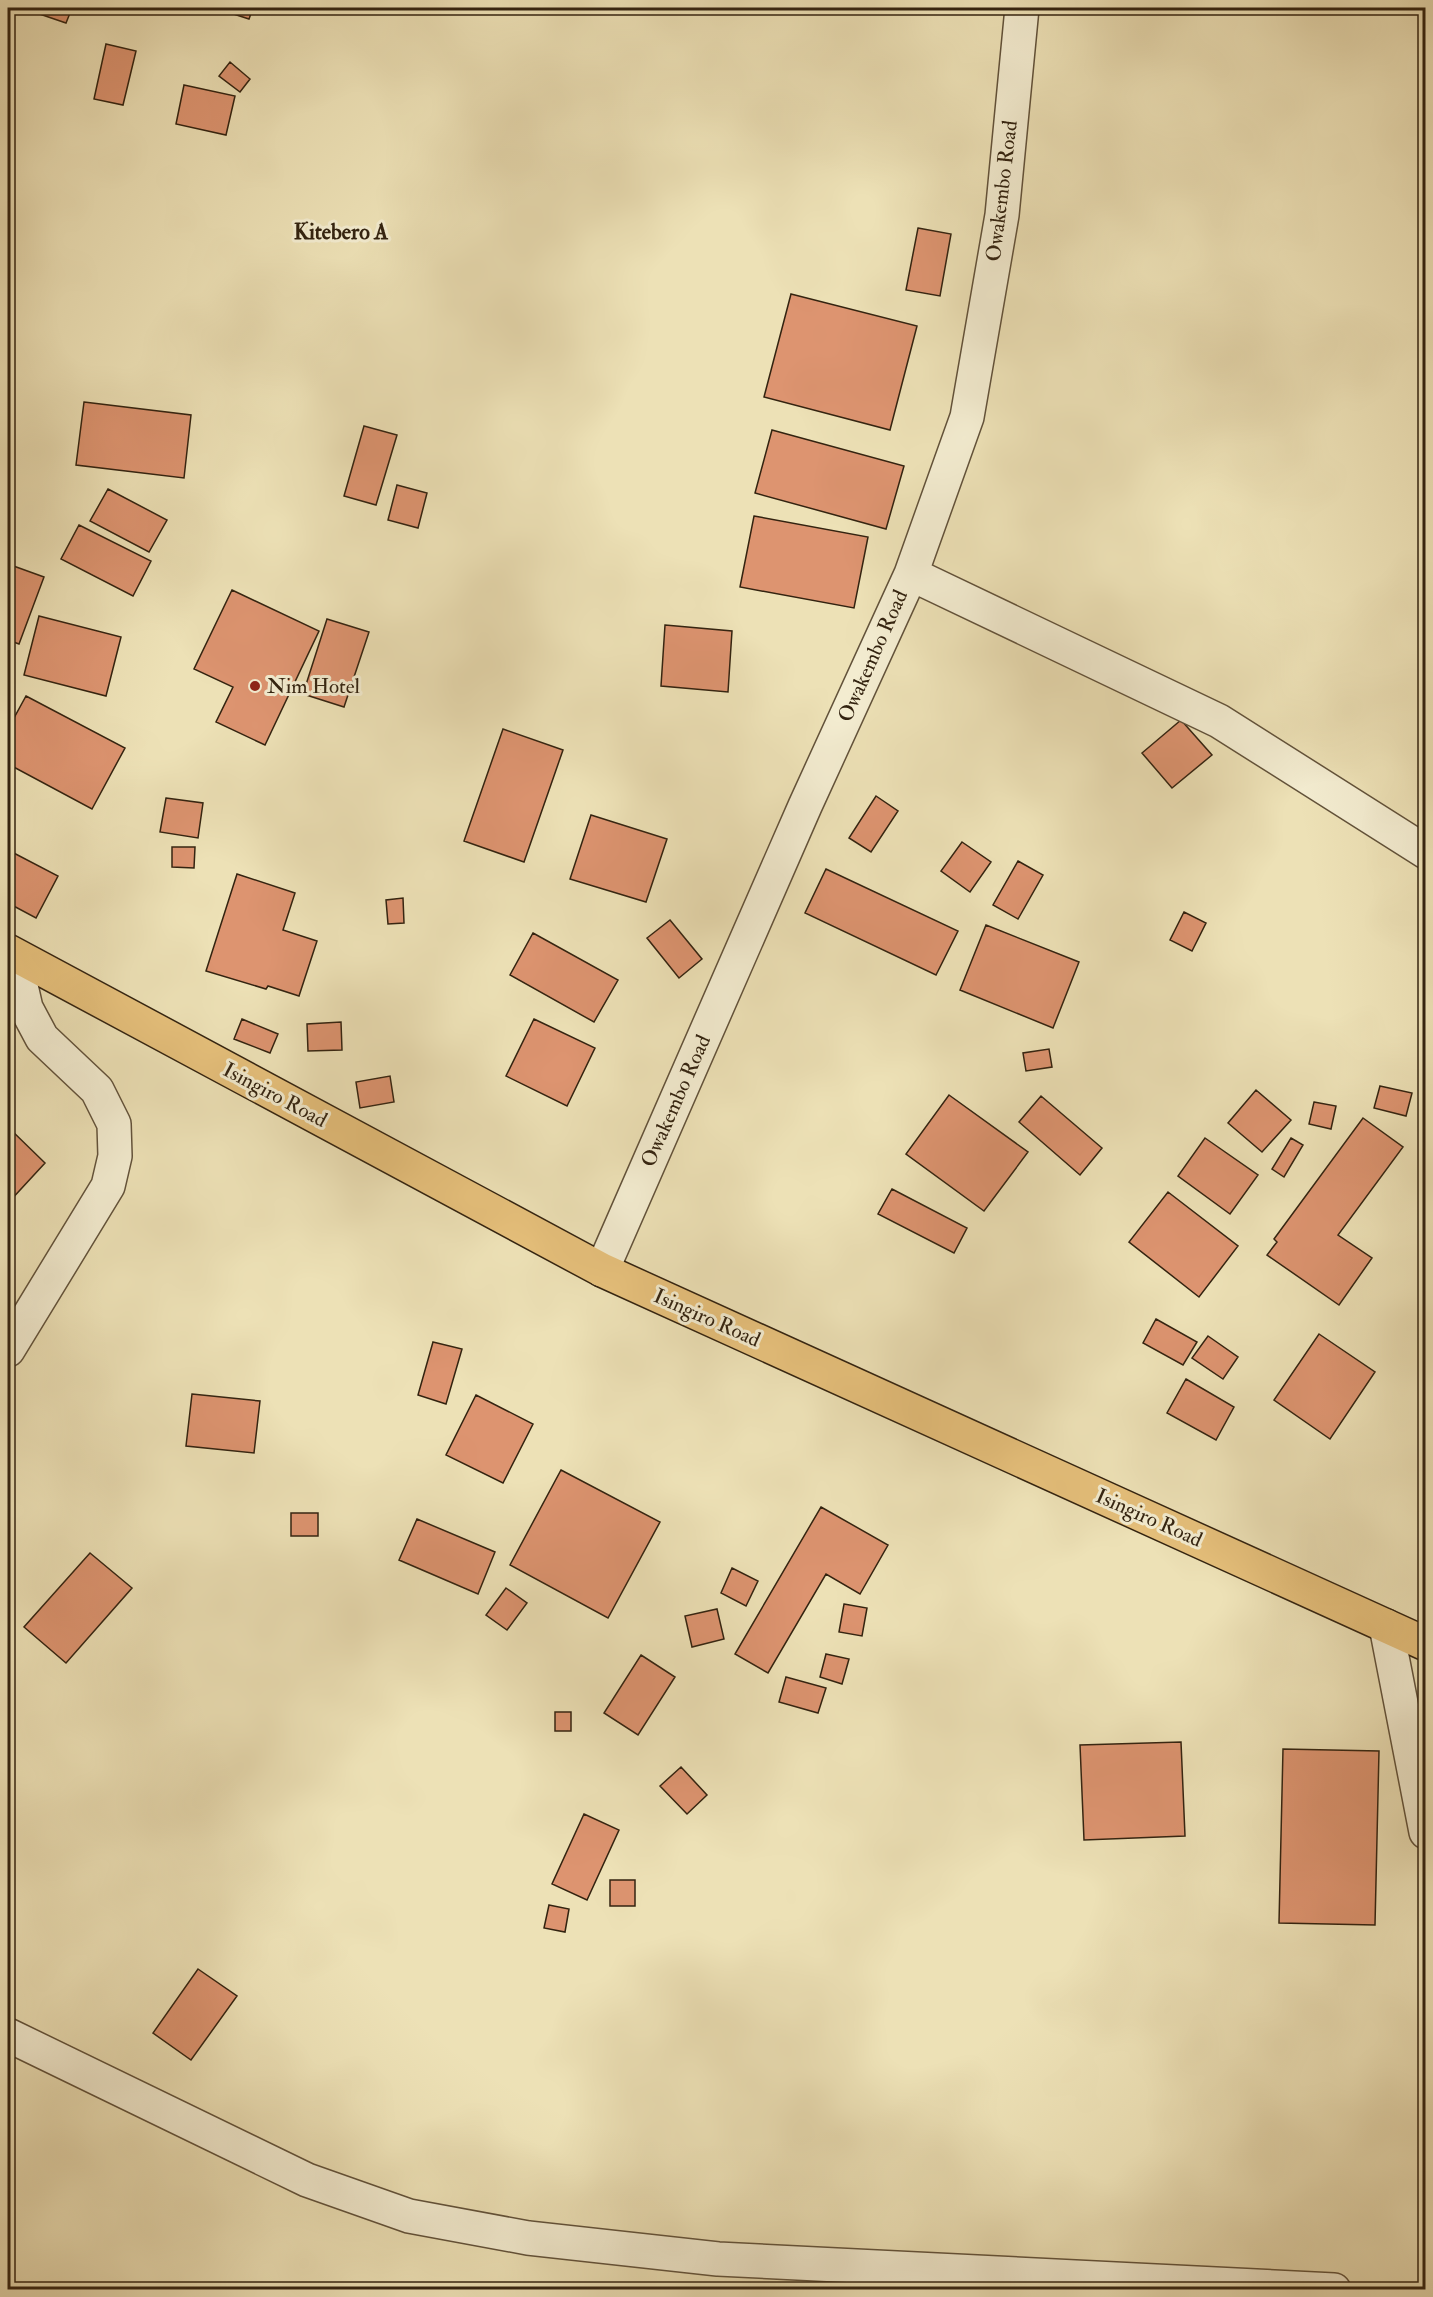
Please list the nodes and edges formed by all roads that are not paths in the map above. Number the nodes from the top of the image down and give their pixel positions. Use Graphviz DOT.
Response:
graph roads {
  1 [pos="1022,8"];
  2 [pos="910,574"];
  3 [pos="1425,852"];
  4 [pos="11,953"];
  5 [pos="602,1270"];
  6 [pos="8,1350"];
  7 [pos="1386,1626"];
  8 [pos="1425,1644"];
  9 [pos="1425,1832"];
  10 [pos="8,2035"];
  11 [pos="1334,2289"];
  1 -- 2 [label="street, Owakembo Road"];
  2 -- 3 [label="street"];
  2 -- 5 [label="street, Owakembo Road"];
  4 -- 5 [label="main road, Isingiro Road"];
  4 -- 6 [label="street"];
  5 -- 7 [label="main road, Isingiro Road"];
  7 -- 8 [label="main road, Isingiro Road"];
  7 -- 9 [label="street"];
  10 -- 11 [label="street"];
}
